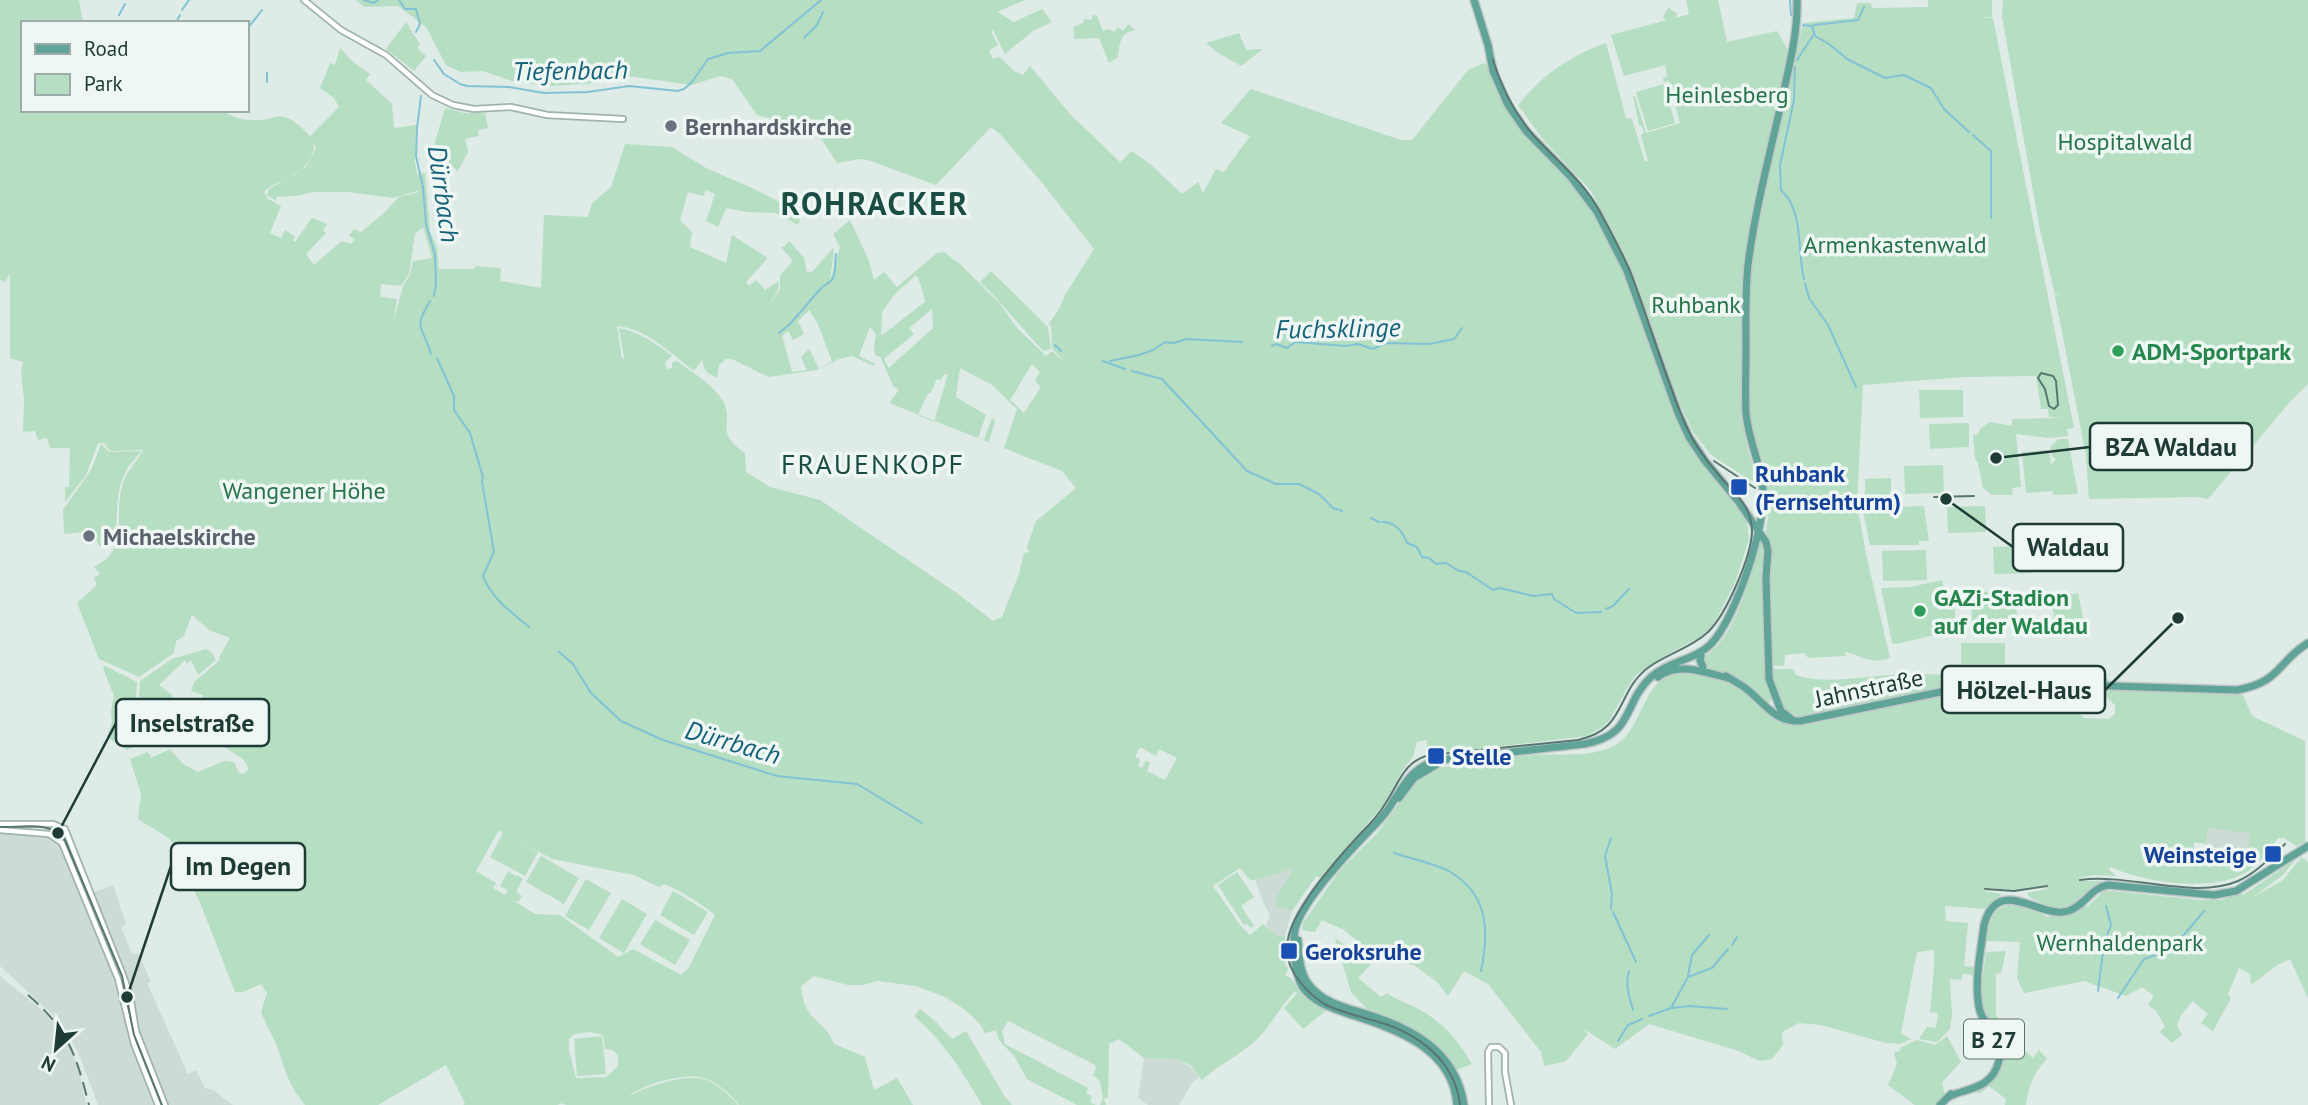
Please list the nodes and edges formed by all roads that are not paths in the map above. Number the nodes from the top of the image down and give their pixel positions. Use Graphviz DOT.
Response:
graph roads {
  1 [pos="304,0"];
  2 [pos="1474,0"];
  3 [pos="1797,0"];
  4 [pos="623,119"];
  5 [pos="1765,491"];
  6 [pos="1762,511"];
  7 [pos="1750,518"];
  8 [pos="1759,532"];
  9 [pos="2308,643"];
  10 [pos="1701,656"];
  11 [pos="1675,662"];
  12 [pos="1685,663"];
  13 [pos="1703,667"];
  14 [pos="1662,673"];
  15 [pos="1728,678"];
  16 [pos="1778,704"];
  17 [pos="1765,707"];
  18 [pos="1810,720"];
  19 [pos="1794,722"];
  20 [pos="0,824"];
  21 [pos="0,830"];
  22 [pos="2305,848"];
  23 [pos="1300,974"];
  24 [pos="158,1105"];
  25 [pos="165,1105"];
  26 [pos="1457,1105"];
  27 [pos="1464,1105"];
  28 [pos="1489,1105"];
  29 [pos="1511,1105"];
  30 [pos="1940,1105"];
  1 -- 4 [label="street"];
  2 -- 7 [label="main road"];
  3 -- 5 [label="main road"];
  5 -- 6 [label="main road"];
  5 -- 8 [label="main road"];
  6 -- 7 [label="main road"];
  6 -- 8 [label="main road"];
  7 -- 8 [label="main road"];
  8 -- 10 [label="main road"];
  8 -- 11 [label="main road"];
  8 -- 16 [label="main road"];
  9 -- 18 [label="main road, Jahnstraße"];
  10 -- 12 [label="main road"];
  10 -- 13 [label="main road"];
  11 -- 12 [label="main road, Jahnstraße"];
  11 -- 23 [label="main road"];
  12 -- 13 [label="main road, Jahnstraße"];
  12 -- 14 [label="main road"];
  13 -- 15 [label="main road, Jahnstraße"];
  14 -- 15 [label="main road, Jahnstraße"];
  14 -- 23 [label="main road"];
  15 -- 17 [label="main road, Jahnstraße"];
  16 -- 17 [label="main road"];
  16 -- 18 [label="main road"];
  16 -- 19 [label="main road"];
  17 -- 19 [label="main road, Jahnstraße"];
  18 -- 19 [label="main road, Jahnstraße"];
  20 -- 25 [label="street"];
  21 -- 24 [label="street"];
  22 -- 30 [label="main road, B 27"];
  23 -- 26 [label="main road"];
  23 -- 27 [label="main road"];
  28 -- 29 [label="street"];
}
